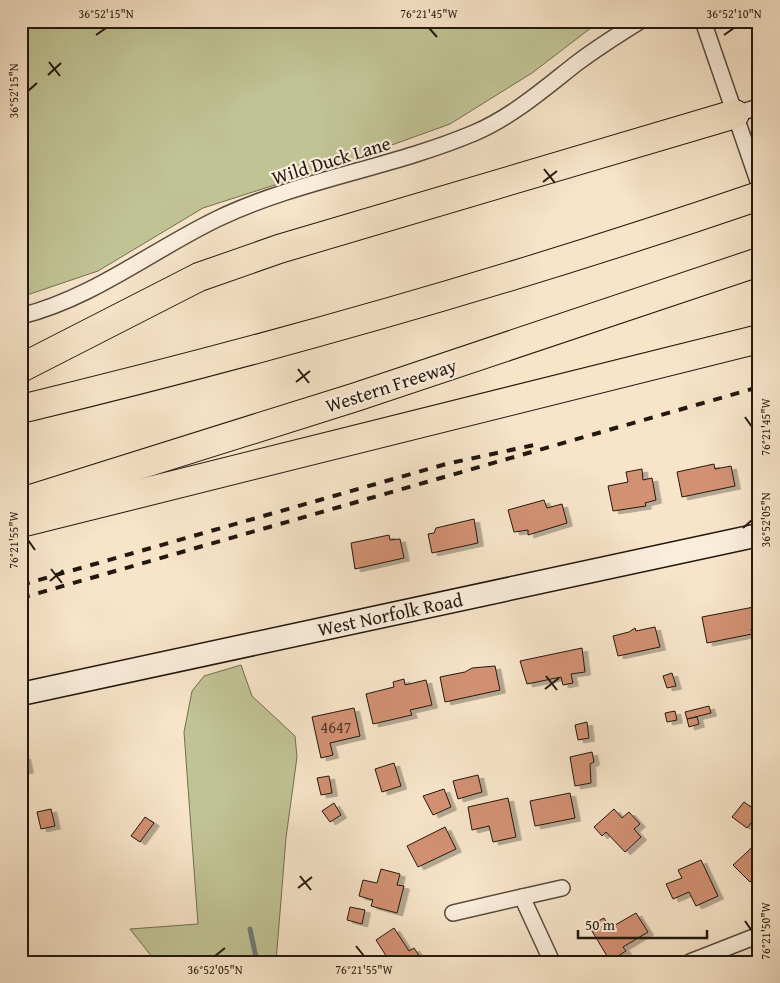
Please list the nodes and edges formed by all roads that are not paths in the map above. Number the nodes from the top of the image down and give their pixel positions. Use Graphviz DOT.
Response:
graph roads {
  1 [pos="640,21"];
  2 [pos="703,21"];
  3 [pos="747,110"];
  4 [pos="759,184"];
  5 [pos="759,196"];
  6 [pos="750,265"];
  7 [pos="21,316"];
  8 [pos="759,340"];
  9 [pos="21,368"];
  10 [pos="21,409"];
  11 [pos="21,502"];
  12 [pos="21,523"];
  13 [pos="759,535"];
  14 [pos="21,694"];
  15 [pos="562,888"];
  16 [pos="522,897"];
  17 [pos="453,913"];
  18 [pos="759,934"];
  19 [pos="552,962"];
  20 [pos="690,962"];
  1 -- 7 [label="street, Wild Duck Lane"];
  2 -- 3 [label="street"];
  3 -- 4 [label="street"];
  3 -- 9 [label="highway"];
  5 -- 10 [label="highway"];
  6 -- 11 [label="highway, Western Freeway"];
  8 -- 12 [label="highway"];
  13 -- 14 [label="street, West Norfolk Road"];
  15 -- 16 [label="street"];
  16 -- 17 [label="street"];
  16 -- 19 [label="street"];
  18 -- 20 [label="street"];
}
